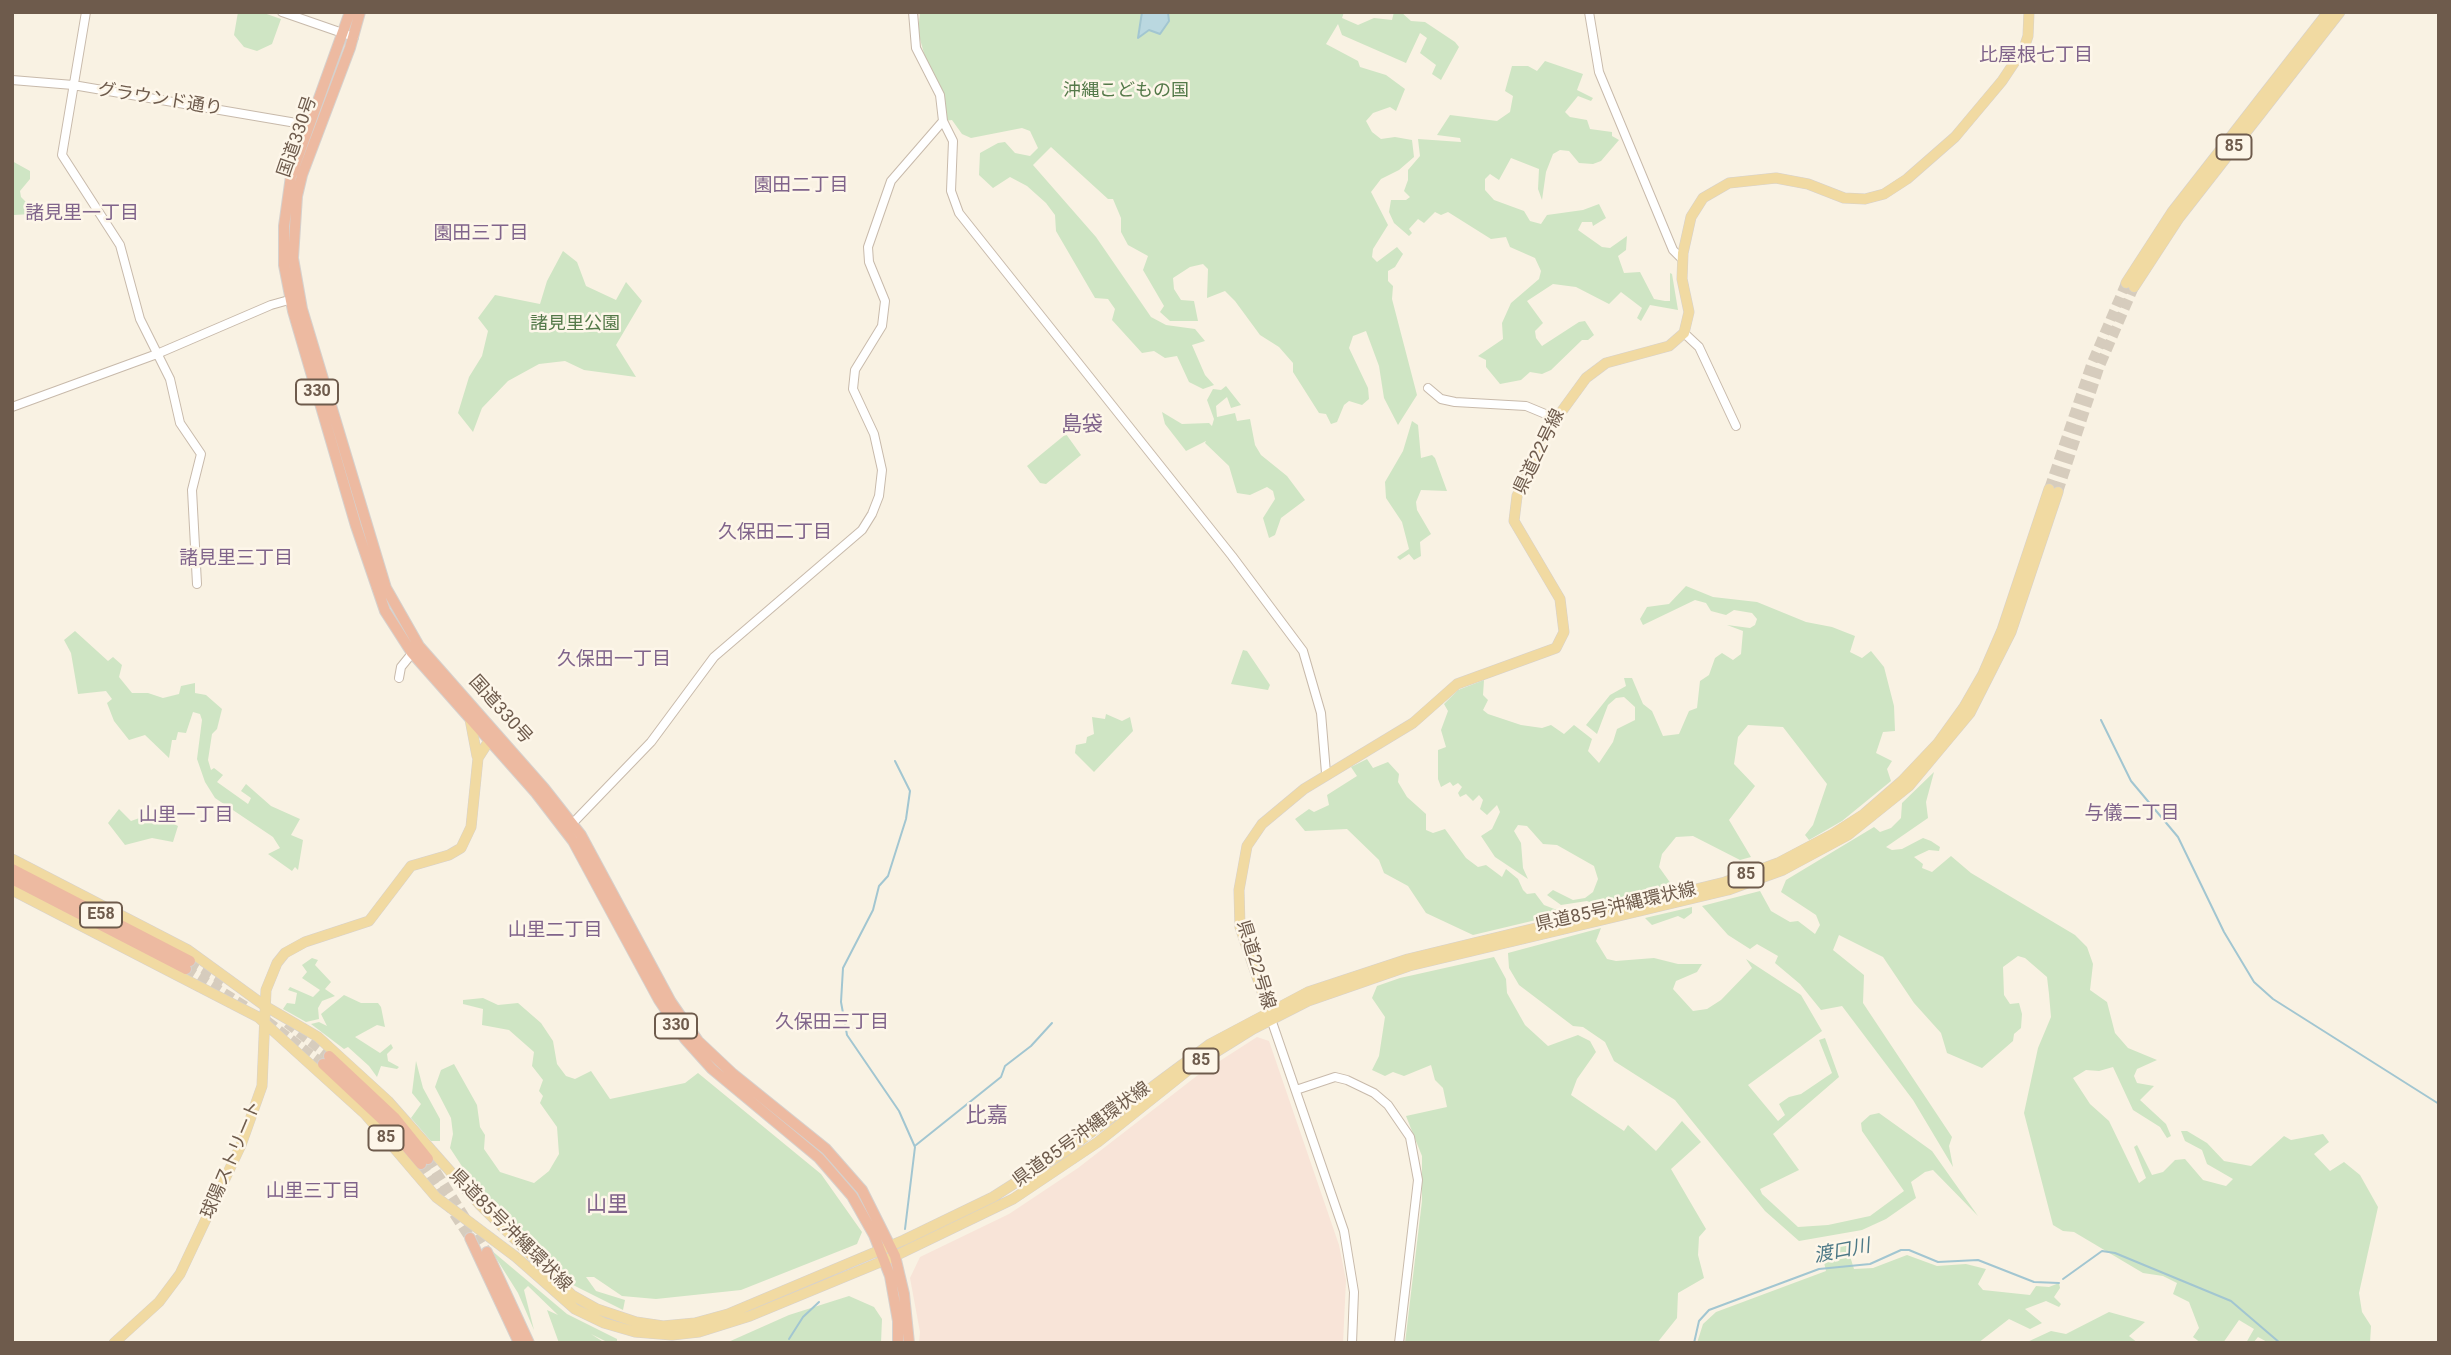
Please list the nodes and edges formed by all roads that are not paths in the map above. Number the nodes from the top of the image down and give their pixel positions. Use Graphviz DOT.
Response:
graph roads {
  1 [pos="86,12"];
  2 [pos="282,12"];
  3 [pos="350,12"];
  4 [pos="360,12"];
  5 [pos="914,12"];
  6 [pos="1589,12"];
  7 [pos="2029,12"];
  8 [pos="2329,12"];
  9 [pos="2340,12"];
  10 [pos="349,36"];
  11 [pos="12,80"];
  12 [pos="73,85"];
  13 [pos="943,121"];
  14 [pos="308,125"];
  15 [pos="1682,259"];
  16 [pos="295,298"];
  17 [pos="1684,333"];
  18 [pos="157,354"];
  19 [pos="1428,387"];
  20 [pos="12,407"];
  21 [pos="1555,418"];
  22 [pos="1736,426"];
  23 [pos="2053,490"];
  24 [pos="197,584"];
  25 [pos="416,650"];
  26 [pos="399,678"];
  27 [pos="468,715"];
  28 [pos="1960,719"];
  29 [pos="492,735"];
  30 [pos="506,758"];
  31 [pos="477,766"];
  32 [pos="1326,773"];
  33 [pos="569,827"];
  34 [pos="12,859"];
  35 [pos="12,869"];
  36 [pos="12,879"];
  37 [pos="12,890"];
  38 [pos="1585,920"];
  39 [pos="268,985"];
  40 [pos="244,991"];
  41 [pos="265,1006"];
  42 [pos="1270,1014"];
  43 [pos="265,1022"];
  44 [pos="326,1060"];
  45 [pos="1296,1090"];
  46 [pos="424,1162"];
  47 [pos="471,1238"];
  48 [pos="487,1251"];
  49 [pos="888,1253"];
  50 [pos="114,1343"];
  51 [pos="519,1343"];
  52 [pos="529,1343"];
  53 [pos="898,1343"];
  54 [pos="909,1343"];
  55 [pos="1352,1343"];
  56 [pos="1399,1343"];
  1 -- 12 [label="street"];
  2 -- 10 [label="street"];
  3 -- 10 [label="highway, 国道330号 / 330"];
  4 -- 10 [label="highway, 国道330号 / 330"];
  5 -- 13 [label="street"];
  6 -- 15 [label="street"];
  7 -- 15 [label="main road"];
  8 -- 9 [label="main road, 85"];
  10 -- 14 [label="highway, 国道330号 / 330"];
  10 -- 16 [label="highway, 国道330号 / 330"];
  11 -- 12 [label="street, グラウンド通り"];
  12 -- 14 [label="street, グラウンド通り"];
  12 -- 18 [label="street"];
  13 -- 32 [label="street"];
  13 -- 33 [label="street"];
  14 -- 16 [label="highway, 国道330号 / 330"];
  15 -- 17 [label="main road"];
  16 -- 18 [label="street"];
  16 -- 25 [label="highway, 国道330号 / 330"];
  17 -- 21 [label="main road, 県道22号線"];
  17 -- 22 [label="street"];
  18 -- 20 [label="street"];
  18 -- 24 [label="street"];
  19 -- 21 [label="street"];
  21 -- 32 [label="main road, 県道22号線"];
  23 -- 28 [label="main road, 県道85号沖縄環状線 / 85"];
  25 -- 26 [label="street"];
  25 -- 27 [label="highway, 国道330号 / 330"];
  25 -- 29 [label="highway, 国道330号 / 330"];
  27 -- 29 [label="highway, 国道330号 / 330"];
  27 -- 31 [label="main road"];
  28 -- 38 [label="main road, 県道85号沖縄環状線 / 85"];
  28 -- 38 [label="main road, 県道85号沖縄環状線 / 85"];
  29 -- 30 [label="highway, 国道330号 / 330"];
  29 -- 31 [label="main road, 球陽ストリート"];
  29 -- 33 [label="highway, 国道330号 / 330"];
  30 -- 31 [label="main road"];
  30 -- 33 [label="highway, 国道330号 / 330"];
  31 -- 39 [label="main road, 球陽ストリート"];
  32 -- 42 [label="main road, 県道22号線"];
  33 -- 49 [label="highway, 国道330号 / 330"];
  34 -- 40 [label="main road, 県道85号沖縄環状線 / 85"];
  35 -- 36 [label="highway, E58"];
  37 -- 43 [label="main road, 県道85号沖縄環状線 / 85"];
  38 -- 42 [label="main road, 県道85号沖縄環状線 / 85"];
  39 -- 40 [label="main road"];
  39 -- 41 [label="main road, 球陽ストリート"];
  40 -- 41 [label="main road, 県道85号沖縄環状線 / 85"];
  41 -- 43 [label="main road, 球陽ストリート"];
  41 -- 49 [label="main road, 県道85号沖縄環状線 / 85"];
  42 -- 45 [label="street"];
  42 -- 49 [label="main road, 県道85号沖縄環状線 / 85"];
  43 -- 49 [label="main road, 県道85号沖縄環状線 / 85"];
  43 -- 50 [label="main road, 球陽ストリート"];
  44 -- 46 [label="highway"];
  45 -- 55 [label="street"];
  45 -- 56 [label="street"];
  47 -- 51 [label="highway"];
  48 -- 52 [label="highway"];
  49 -- 53 [label="highway, 国道330号 / 330"];
  49 -- 54 [label="highway, 国道330号 / 330"];
}
